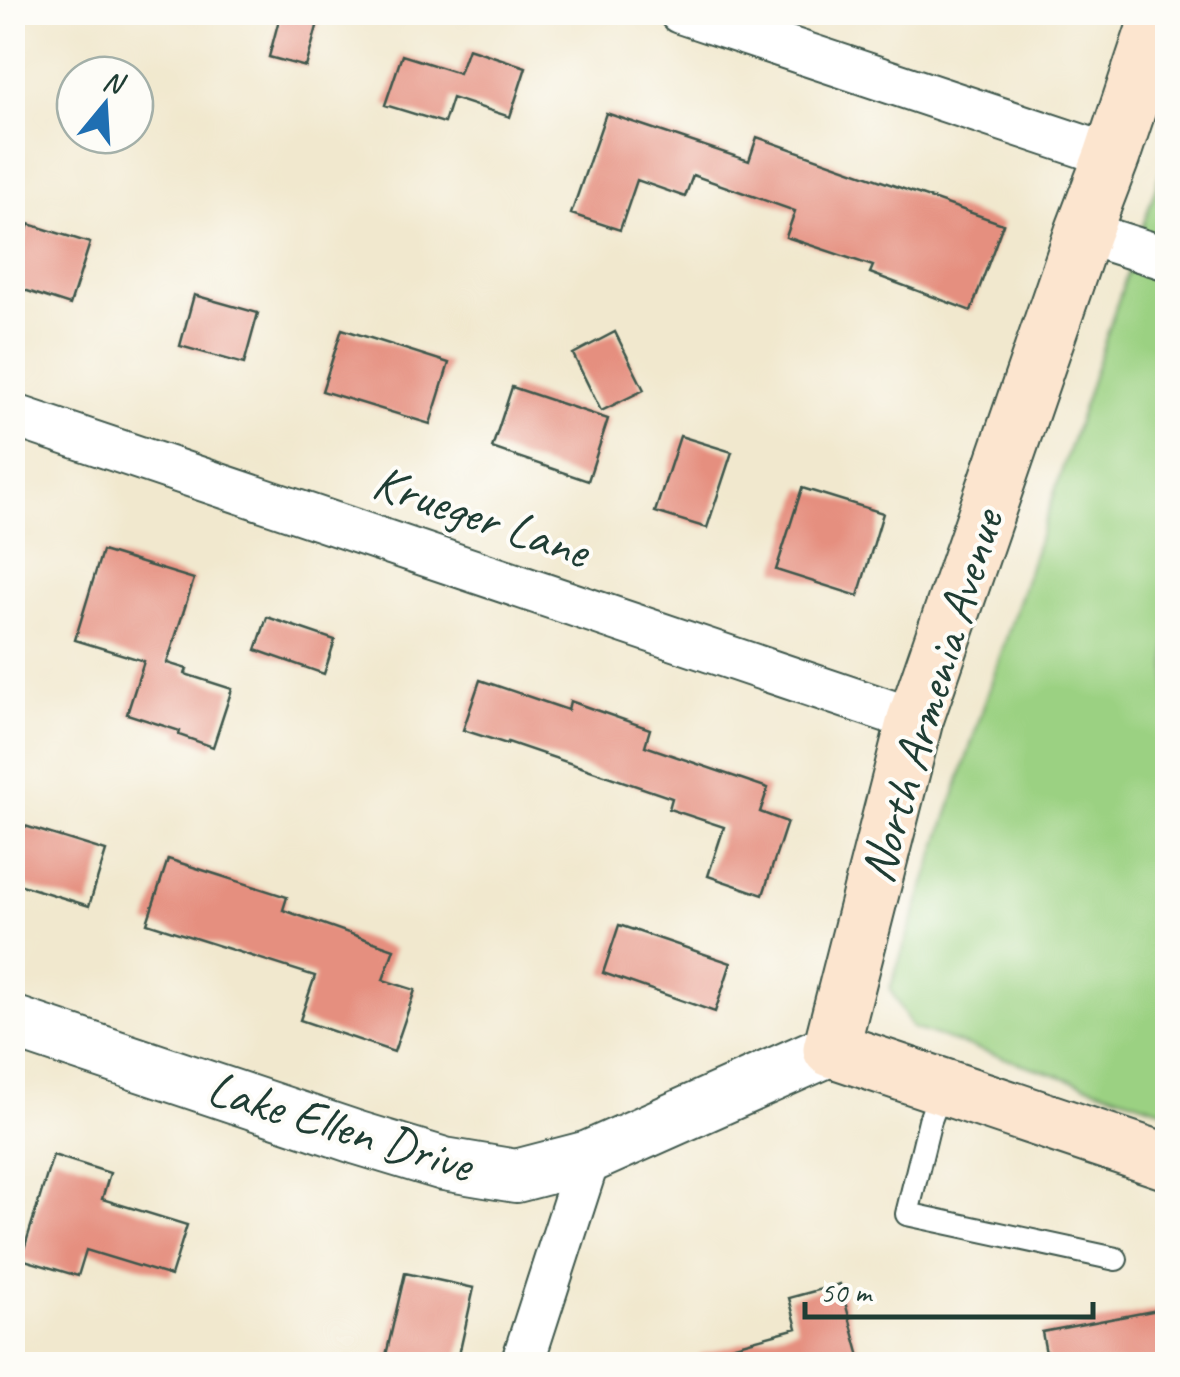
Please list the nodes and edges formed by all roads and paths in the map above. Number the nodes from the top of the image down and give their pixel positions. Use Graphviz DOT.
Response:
graph roads {
  1 [pos="680,12"];
  2 [pos="1160,12"];
  3 [pos="1112,156"];
  4 [pos="1083,232"];
  5 [pos="1168,259"];
  6 [pos="12,415"];
  7 [pos="915,720"];
  8 [pos="12,1022"];
  9 [pos="832,1049"];
  10 [pos="943,1086"];
  11 [pos="589,1157"];
  12 [pos="1168,1162"];
  13 [pos="1116,1259"];
  14 [pos="522,1364"];
  1 -- 3 [label="street"];
  2 -- 3 [label="main road, North Armenia Avenue"];
  3 -- 4 [label="main road, North Armenia Avenue"];
  4 -- 5 [label="street"];
  4 -- 7 [label="main road, North Armenia Avenue"];
  6 -- 7 [label="street, Krueger Lane"];
  7 -- 9 [label="main road, North Armenia Avenue"];
  8 -- 11 [label="street, Lake Ellen Drive"];
  9 -- 10 [label="main road"];
  9 -- 11 [label="street, Lake Ellen Drive"];
  10 -- 12 [label="main road"];
  10 -- 13 [label="lane"];
  11 -- 14 [label="street"];
}
